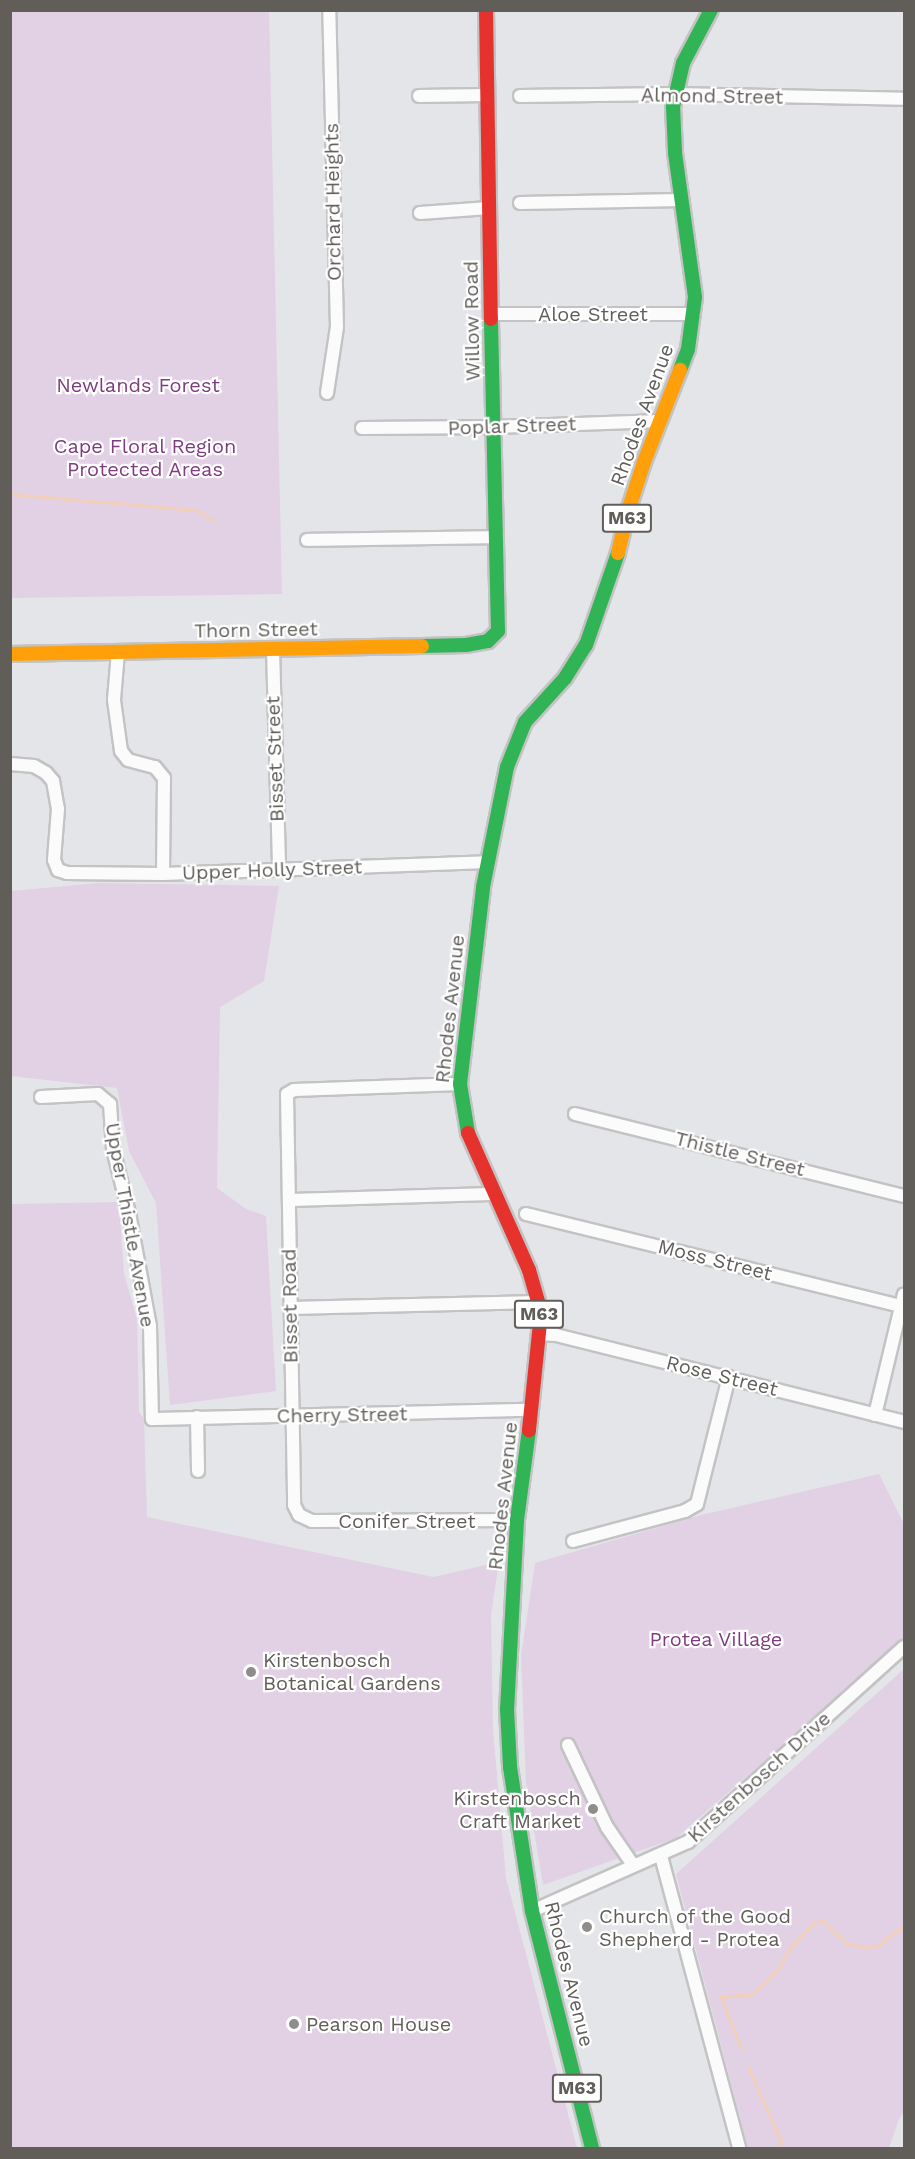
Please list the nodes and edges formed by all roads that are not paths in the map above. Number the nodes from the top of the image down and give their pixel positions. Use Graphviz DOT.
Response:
graph roads {
  1 [pos="329,10"];
  2 [pos="486,10"];
  3 [pos="711,10"];
  4 [pos="674,94"];
  5 [pos="486,95"];
  6 [pos="419,96"];
  7 [pos="520,96"];
  8 [pos="904,99"];
  9 [pos="682,200"];
  10 [pos="520,203"];
  11 [pos="489,208"];
  12 [pos="420,213"];
  13 [pos="492,314"];
  14 [pos="694,314"];
  15 [pos="327,393"];
  16 [pos="661,421"];
  17 [pos="494,427"];
  18 [pos="362,428"];
  19 [pos="497,537"];
  20 [pos="307,540"];
  21 [pos="498,631"];
  22 [pos="273,650"];
  23 [pos="118,652"];
  24 [pos="10,654"];
  25 [pos="10,764"];
  26 [pos="487,862"];
  27 [pos="279,868"];
  28 [pos="164,874"];
  29 [pos="460,1084"];
  30 [pos="41,1097"];
  31 [pos="575,1114"];
  32 [pos="493,1194"];
  33 [pos="904,1196"];
  34 [pos="289,1200"];
  35 [pos="526,1214"];
  36 [pos="538,1302"];
  37 [pos="904,1302"];
  38 [pos="290,1308"];
  39 [pos="539,1334"];
  40 [pos="729,1377"];
  41 [pos="532,1410"];
  42 [pos="875,1415"];
  43 [pos="291,1416"];
  44 [pos="197,1418"];
  45 [pos="152,1419"];
  46 [pos="904,1422"];
  47 [pos="198,1471"];
  48 [pos="299,1515"];
  49 [pos="517,1520"];
  50 [pos="573,1541"];
  51 [pos="904,1647"];
  52 [pos="568,1745"];
  53 [pos="661,1856"];
  54 [pos="633,1865"];
  55 [pos="532,1911"];
  56 [pos="592,2148"];
  57 [pos="739,2148"];
  1 -- 15 [label="street, Orchard Heights"];
  2 -- 5 [label="main road, Willow Road"];
  3 -- 4 [label="main road, Rhodes Avenue / M63"];
  4 -- 7 [label="street, Almond Street"];
  4 -- 8 [label="street, Almond Street"];
  4 -- 9 [label="main road, Rhodes Avenue / M63"];
  5 -- 6 [label="street"];
  5 -- 11 [label="main road, Willow Road"];
  9 -- 10 [label="street"];
  9 -- 14 [label="main road, Rhodes Avenue / M63"];
  11 -- 12 [label="street"];
  11 -- 13 [label="main road, Willow Road"];
  13 -- 14 [label="street, Aloe Street"];
  13 -- 17 [label="main road, Willow Road"];
  14 -- 16 [label="main road, Rhodes Avenue / M63"];
  16 -- 17 [label="street, Poplar Street"];
  16 -- 26 [label="main road, Rhodes Avenue / M63"];
  17 -- 18 [label="street, Poplar Street"];
  17 -- 19 [label="main road, Willow Road"];
  19 -- 20 [label="street"];
  19 -- 21 [label="main road, Willow Road"];
  21 -- 22 [label="main road, Thorn Street"];
  22 -- 23 [label="main road, Thorn Street"];
  22 -- 27 [label="street, Bisset Street"];
  23 -- 24 [label="main road, Thorn Street"];
  23 -- 28 [label="street"];
  25 -- 28 [label="street, Upper Holly Street"];
  26 -- 27 [label="street, Upper Holly Street"];
  26 -- 29 [label="main road, Rhodes Avenue / M63"];
  27 -- 28 [label="street, Upper Holly Street"];
  29 -- 32 [label="main road, Rhodes Avenue / M63"];
  29 -- 34 [label="street, Bisset Road"];
  30 -- 45 [label="street, Upper Thistle Avenue"];
  31 -- 33 [label="street, Thistle Street"];
  32 -- 34 [label="street"];
  32 -- 36 [label="main road, Rhodes Avenue / M63"];
  34 -- 38 [label="street, Bisset Road"];
  35 -- 37 [label="street, Moss Street"];
  36 -- 38 [label="street"];
  36 -- 39 [label="main road, Rhodes Avenue / M63"];
  37 -- 42 [label="street"];
  38 -- 43 [label="street, Bisset Road"];
  39 -- 40 [label="street, Rose Street"];
  39 -- 41 [label="main road, Rhodes Avenue / M63"];
  40 -- 42 [label="street, Rose Street"];
  40 -- 50 [label="street"];
  41 -- 43 [label="street, Cherry Street"];
  41 -- 49 [label="main road, Rhodes Avenue / M63"];
  42 -- 46 [label="street, Rose Street"];
  43 -- 44 [label="street, Cherry Street"];
  43 -- 48 [label="street, Bisset Road"];
  44 -- 45 [label="street, Cherry Street"];
  44 -- 47 [label="street"];
  48 -- 49 [label="street, Conifer Street"];
  49 -- 55 [label="main road, Rhodes Avenue / M63"];
  51 -- 53 [label="street, Kirstenbosch Drive"];
  52 -- 54 [label="street"];
  53 -- 54 [label="street, Kirstenbosch Drive"];
  53 -- 57 [label="street"];
  54 -- 55 [label="street, Kirstenbosch Drive"];
  55 -- 56 [label="main road, Rhodes Avenue / M63"];
}
